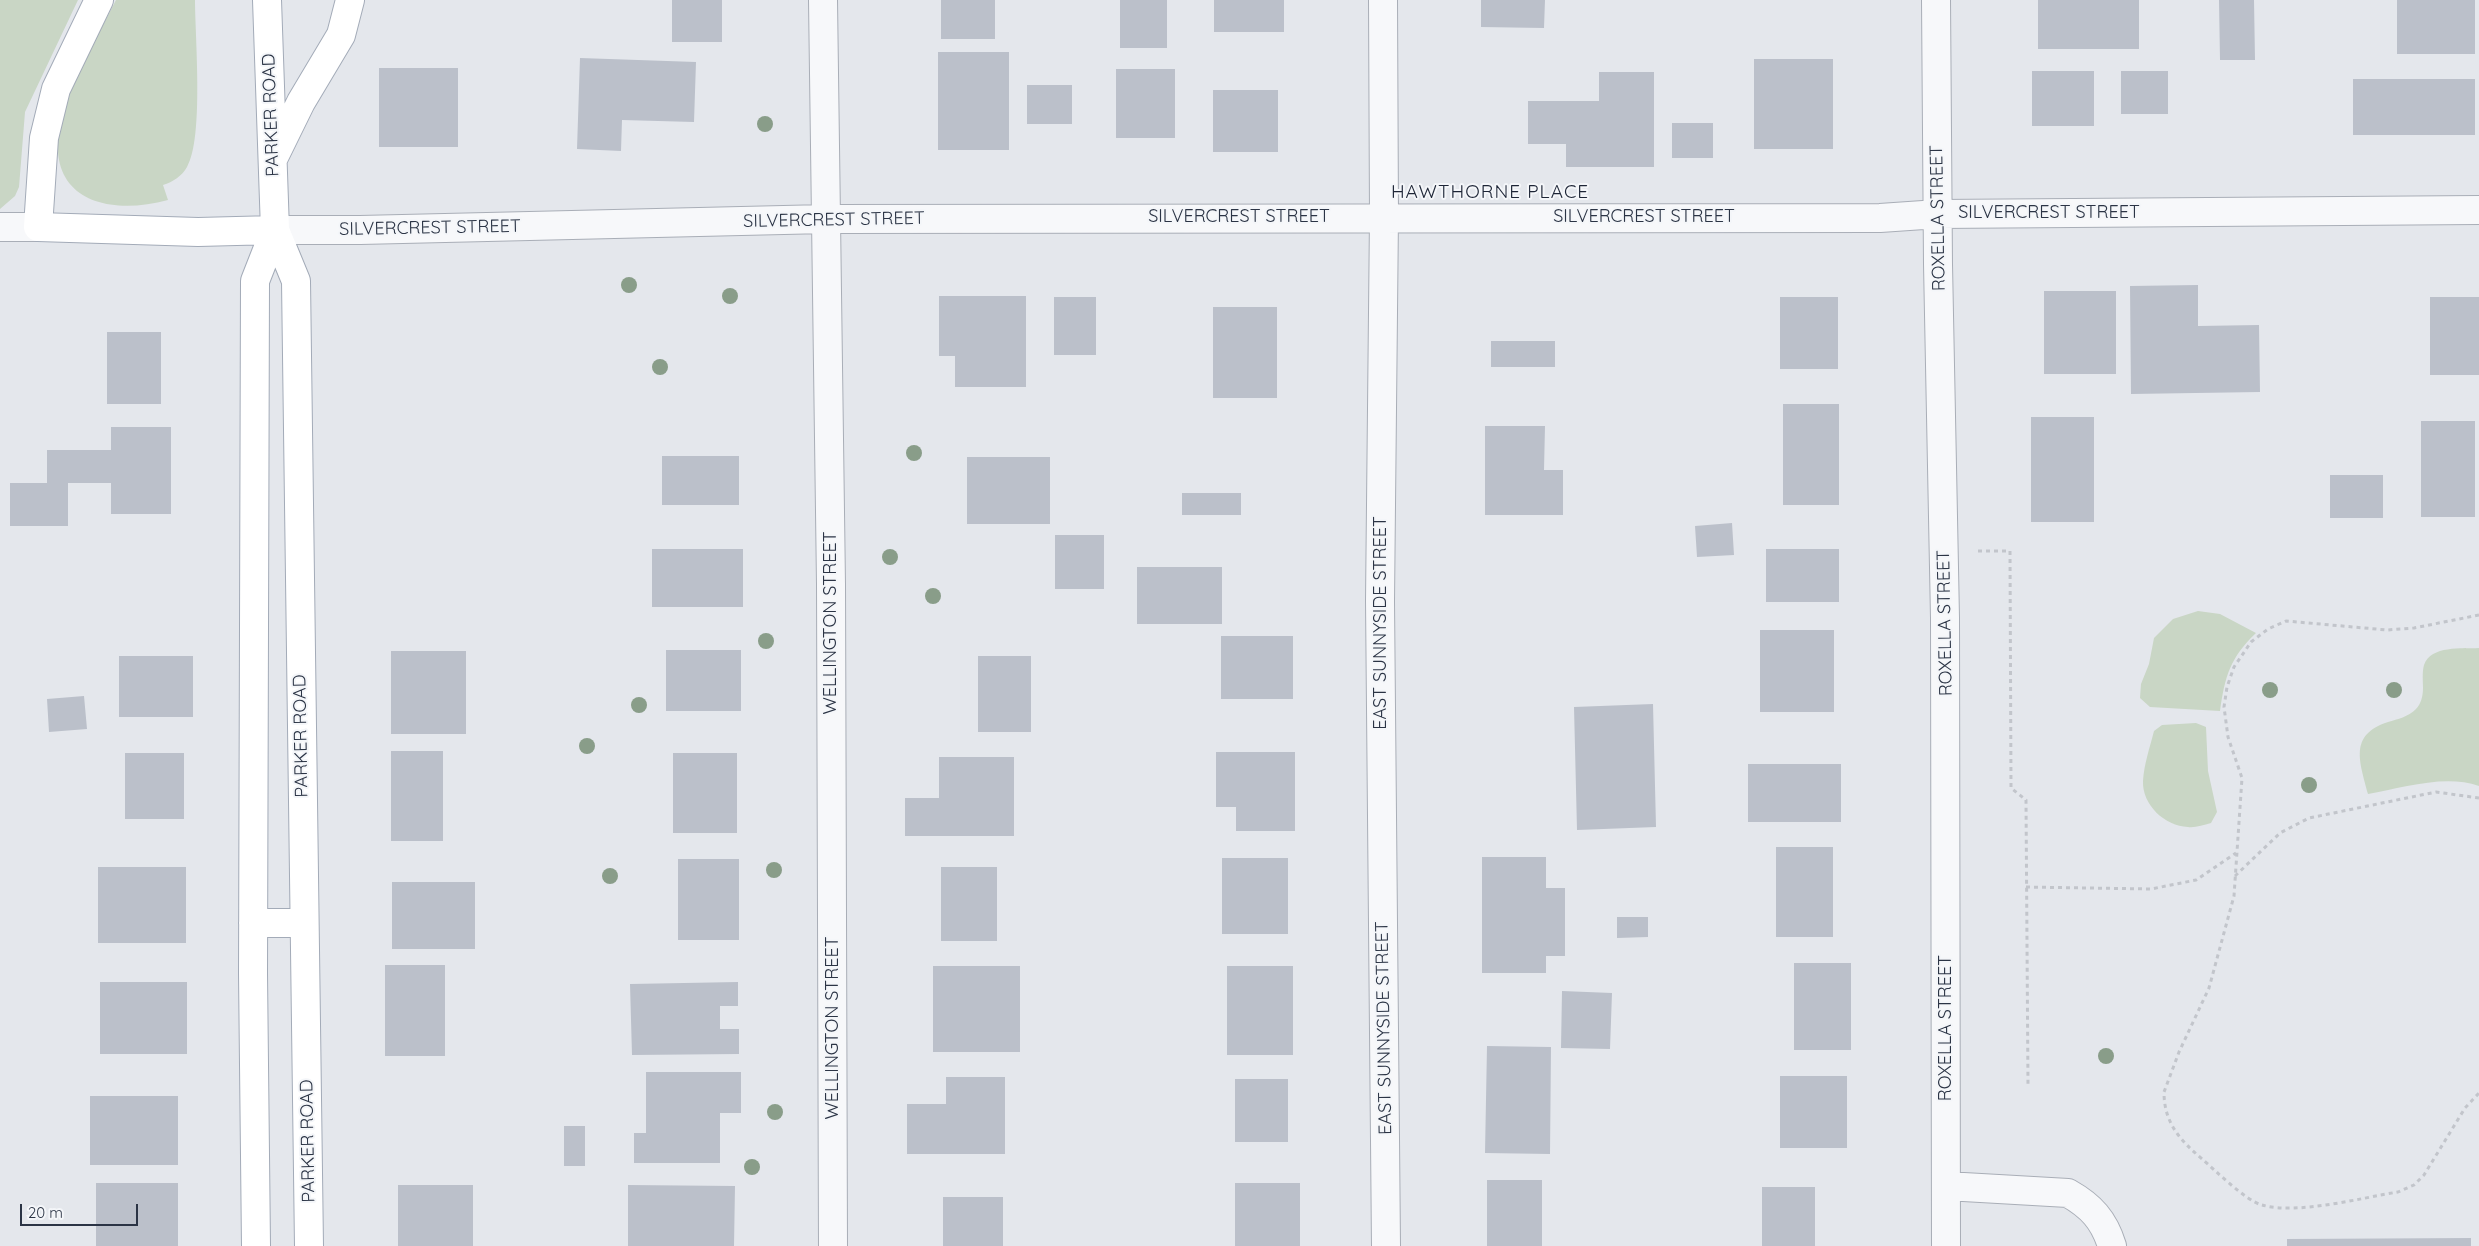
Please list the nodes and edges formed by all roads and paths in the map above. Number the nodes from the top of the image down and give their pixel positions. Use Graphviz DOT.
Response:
graph roads {
  1 [pos="99,0"];
  2 [pos="267,0"];
  3 [pos="350,0"];
  4 [pos="823,0"];
  5 [pos="1383,0"];
  6 [pos="1936,0"];
  7 [pos="272,160"];
  8 [pos="2479,210"];
  9 [pos="1938,214"];
  10 [pos="1384,216"];
  11 [pos="826,219"];
  12 [pos="0,227"];
  13 [pos="38,227"];
  14 [pos="275,230"];
  15 [pos="1944,551"];
  16 [pos="2479,616"];
  17 [pos="2479,798"];
  18 [pos="2237,853"];
  19 [pos="2235,876"];
  20 [pos="2026,887"];
  21 [pos="253,923"];
  22 [pos="304,923"];
  23 [pos="2028,1086"];
  24 [pos="2479,1093"];
  25 [pos="1946,1186"];
  26 [pos="256,1246"];
  27 [pos="309,1246"];
  28 [pos="834,1246"];
  29 [pos="1386,1246"];
  30 [pos="1946,1246"];
  31 [pos="2112,1246"];
  1 -- 13 [label="main road"];
  2 -- 7 [label="main road, PARKER ROAD"];
  3 -- 7 [label="main road"];
  4 -- 11 [label="street, WELLINGTON STREET"];
  5 -- 10 [label="street, EAST SUNNYSIDE STREET"];
  6 -- 9 [label="street, ROXELLA STREET"];
  7 -- 14 [label="main road, PARKER ROAD"];
  8 -- 9 [label="street, SILVERCREST STREET"];
  9 -- 10 [label="street, SILVERCREST STREET"];
  9 -- 15 [label="street, ROXELLA STREET"];
  10 -- 11 [label="street, SILVERCREST STREET"];
  10 -- 29 [label="street, EAST SUNNYSIDE STREET"];
  11 -- 14 [label="street, SILVERCREST STREET"];
  11 -- 28 [label="street, WELLINGTON STREET"];
  12 -- 13 [label="street, SILVERCREST STREET"];
  13 -- 14 [label="main road, SILVERCREST STREET"];
  14 -- 21 [label="main road, PARKER ROAD"];
  14 -- 22 [label="main road, PARKER ROAD"];
  15 -- 20 [label="path"];
  15 -- 25 [label="street, ROXELLA STREET"];
  16 -- 18 [label="path"];
  17 -- 19 [label="path"];
  18 -- 19 [label="path"];
  18 -- 20 [label="path"];
  19 -- 24 [label="path"];
  20 -- 23 [label="path"];
  21 -- 22 [label="main road"];
  21 -- 26 [label="main road, PARKER ROAD"];
  22 -- 27 [label="main road, PARKER ROAD"];
  25 -- 30 [label="street, ROXELLA STREET"];
  25 -- 31 [label="street"];
}
